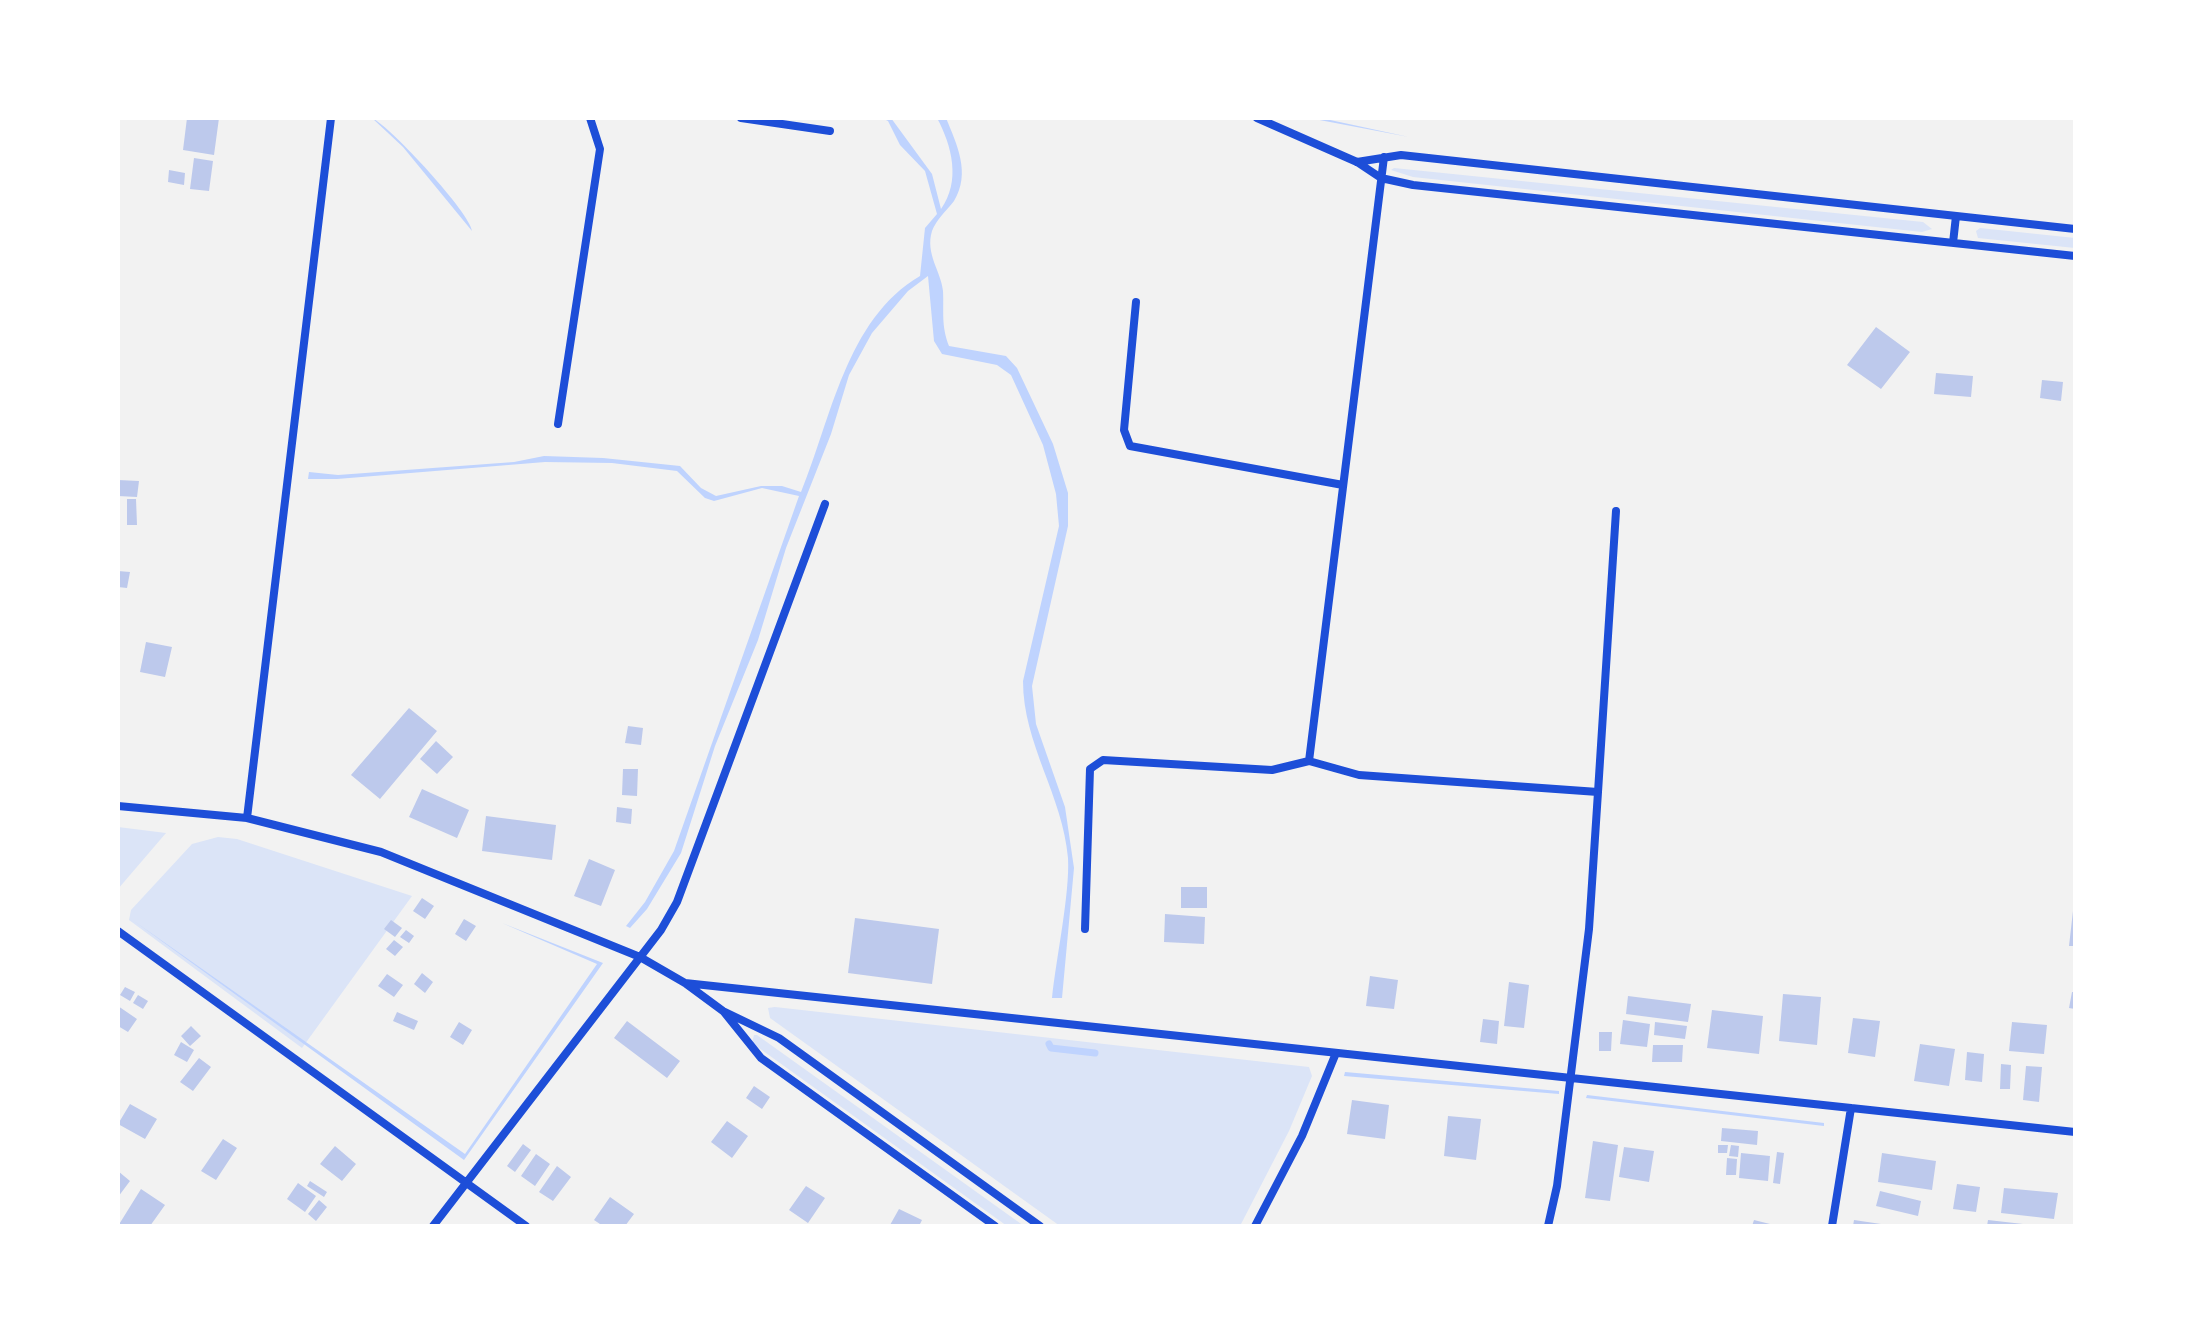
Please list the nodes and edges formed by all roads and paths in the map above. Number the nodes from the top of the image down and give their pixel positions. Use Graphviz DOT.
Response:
graph roads {
  1 [pos="331,118"];
  2 [pos="590,118"];
  3 [pos="741,118"];
  4 [pos="1257,118"];
  5 [pos="830,131"];
  6 [pos="1384,157"];
  7 [pos="1357,162"];
  8 [pos="1381,178"];
  9 [pos="1956,216"];
  10 [pos="2075,229"];
  11 [pos="1953,243"];
  12 [pos="2075,256"];
  13 [pos="1136,302"];
  14 [pos="558,424"];
  15 [pos="1343,485"];
  16 [pos="825,504"];
  17 [pos="1616,511"];
  18 [pos="1309,761"];
  19 [pos="1598,792"];
  20 [pos="118,806"];
  21 [pos="247,818"];
  22 [pos="1085,929"];
  23 [pos="118,931"];
  24 [pos="640,957"];
  25 [pos="685,983"];
  26 [pos="723,1011"];
  27 [pos="1336,1053"];
  28 [pos="1571,1078"];
  29 [pos="1851,1108"];
  30 [pos="2075,1132"];
  31 [pos="465,1182"];
  32 [pos="433,1226"];
  33 [pos="526,1226"];
  34 [pos="995,1226"];
  35 [pos="1040,1226"];
  36 [pos="1255,1226"];
  37 [pos="1548,1226"];
  38 [pos="1832,1226"];
  1 -- 21 [label="street"];
  2 -- 14 [label="street"];
  3 -- 5 [label="street"];
  4 -- 7 [label="street"];
  6 -- 7 [label="street"];
  6 -- 8 [label="street"];
  6 -- 9 [label="street"];
  7 -- 8 [label="street"];
  8 -- 11 [label="street"];
  8 -- 15 [label="street"];
  9 -- 10 [label="street"];
  9 -- 11 [label="street"];
  11 -- 12 [label="street"];
  13 -- 15 [label="street"];
  15 -- 18 [label="street"];
  16 -- 24 [label="street"];
  17 -- 19 [label="street"];
  18 -- 19 [label="street"];
  18 -- 22 [label="street"];
  19 -- 28 [label="street"];
  20 -- 21 [label="street"];
  21 -- 24 [label="street"];
  23 -- 31 [label="street"];
  24 -- 25 [label="street"];
  24 -- 31 [label="street"];
  25 -- 26 [label="street"];
  25 -- 27 [label="street"];
  26 -- 34 [label="street"];
  26 -- 35 [label="street"];
  27 -- 28 [label="street"];
  27 -- 36 [label="street"];
  28 -- 29 [label="street"];
  28 -- 37 [label="street"];
  29 -- 30 [label="street"];
  29 -- 38 [label="street"];
  31 -- 32 [label="street"];
  31 -- 33 [label="street"];
}
